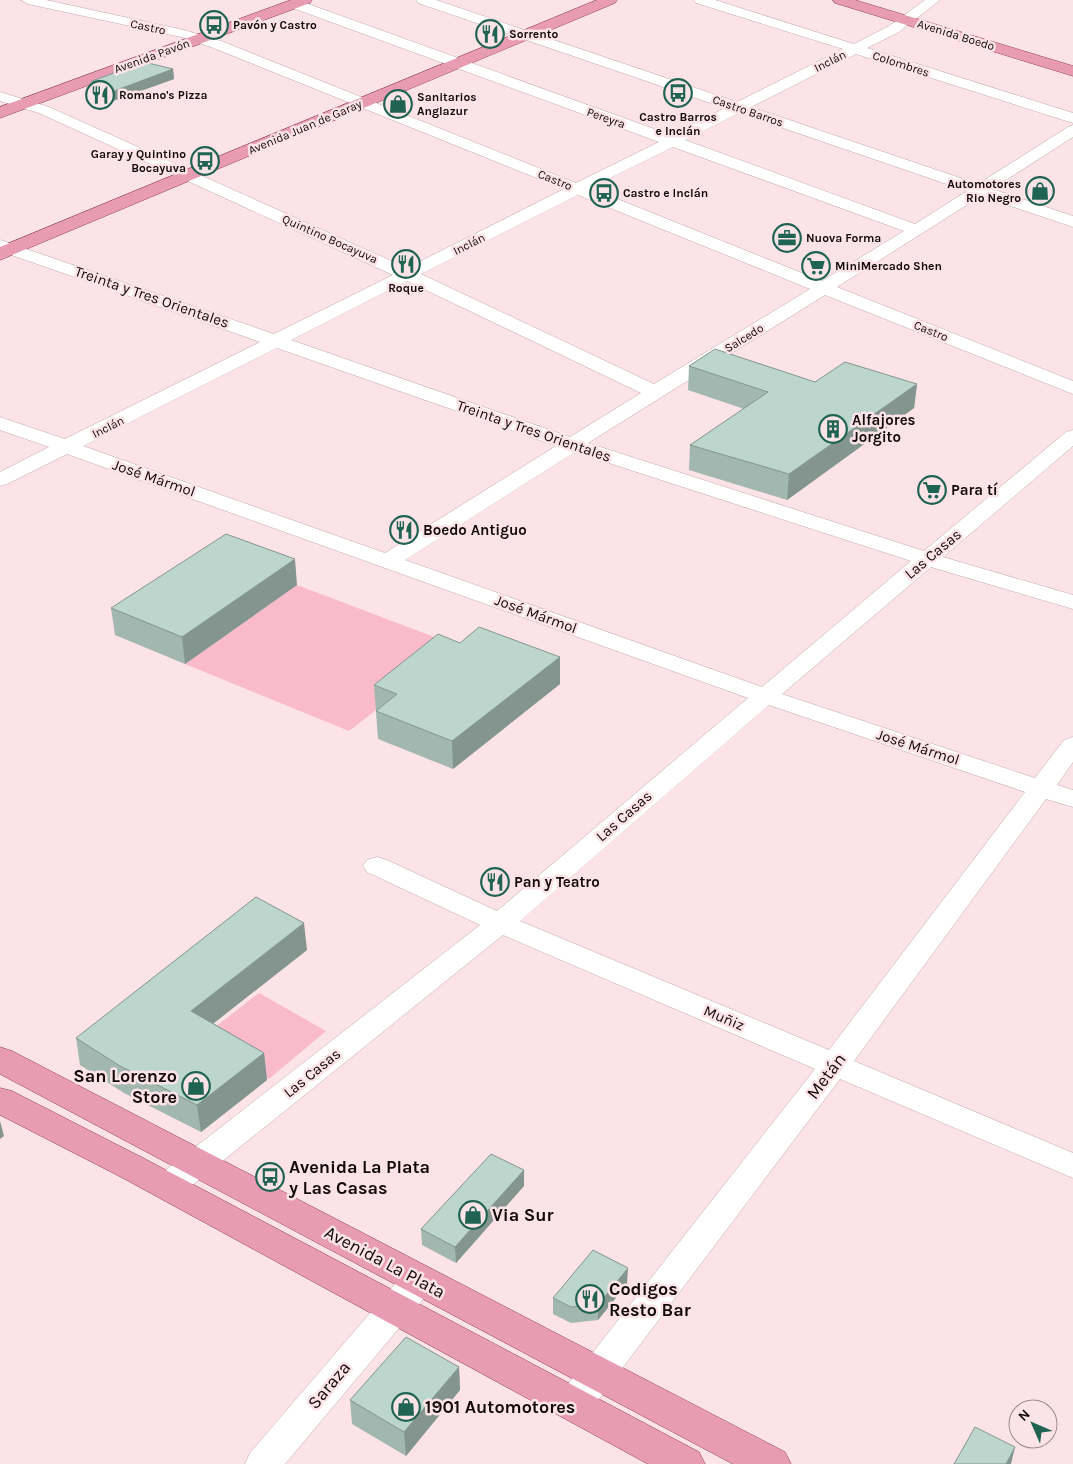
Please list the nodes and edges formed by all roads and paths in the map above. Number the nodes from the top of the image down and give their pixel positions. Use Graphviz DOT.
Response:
graph roads {
  1 [pos="28,0"];
  2 [pos="423,0"];
  3 [pos="610,0"];
  4 [pos="700,0"];
  5 [pos="840,0"];
  6 [pos="933,0"];
  7 [pos="300,2"];
  8 [pos="907,20"];
  9 [pos="529,35"];
  10 [pos="200,39"];
  11 [pos="853,49"];
  12 [pos="458,63"];
  13 [pos="1073,71"];
  14 [pos="0,96"];
  15 [pos="363,102"];
  16 [pos="25,103"];
  17 [pos="738,108"];
  18 [pos="0,113"];
  19 [pos="1073,118"];
  20 [pos="1073,130"];
  21 [pos="671,142"];
  22 [pos="188,176"];
  23 [pos="578,189"];
  24 [pos="980,190"];
  25 [pos="1073,222"];
  26 [pos="918,230"];
  27 [pos="4,249"];
  28 [pos="408,274"];
  29 [pos="824,288"];
  30 [pos="277,340"];
  31 [pos="1073,388"];
  32 [pos="655,392"];
  33 [pos="0,423"];
  34 [pos="1073,436"];
  35 [pos="574,445"];
  36 [pos="67,447"];
  37 [pos="0,480"];
  38 [pos="927,559"];
  39 [pos="388,561"];
  40 [pos="1073,602"];
  41 [pos="765,696"];
  42 [pos="1073,745"];
  43 [pos="1042,788"];
  44 [pos="1073,798"];
  45 [pos="377,866"];
  46 [pos="500,923"];
  47 [pos="0,1060"];
  48 [pos="834,1065"];
  49 [pos="0,1100"];
  50 [pos="198,1164"];
  51 [pos="1073,1166"];
  52 [pos="168,1186"];
  53 [pos="407,1293"];
  54 [pos="598,1374"];
  55 [pos="574,1404"];
  56 [pos="263,1464"];
  57 [pos="685,1464"];
  58 [pos="771,1464"];
  1 -- 10 [label="street, Castro"];
  2 -- 9 [label="street, Castro Barros"];
  3 -- 9 [label="main road, Avenida Juan de Garay"];
  4 -- 11 [label="street, Colombres"];
  5 -- 8 [label="main road, Avenida Boedo"];
  6 -- 8 [label="street, Inclán"];
  7 -- 10 [label="main road, Avenida Pavón"];
  7 -- 12 [label="street, Pereyra"];
  8 -- 11 [label="street, Inclán"];
  8 -- 13 [label="main road, Avenida Boedo"];
  9 -- 12 [label="main road, Avenida Juan de Garay"];
  9 -- 17 [label="street, Castro Barros"];
  10 -- 15 [label="street, Castro"];
  10 -- 16 [label="main road, Avenida Pavón"];
  11 -- 17 [label="street, Inclán"];
  11 -- 19 [label="street, Colombres"];
  12 -- 15 [label="main road, Avenida Juan de Garay"];
  12 -- 21 [label="street, Pereyra"];
  14 -- 16 [label="street, Quintino Bocayuva"];
  15 -- 22 [label="main road, Avenida Juan de Garay"];
  15 -- 23 [label="street, Castro"];
  16 -- 18 [label="main road, Avenida Pavón"];
  16 -- 22 [label="street, Quintino Bocayuva"];
  17 -- 21 [label="street, Inclán"];
  17 -- 24 [label="street, Castro Barros"];
  20 -- 24 [label="street, Salcedo"];
  21 -- 23 [label="street, Inclán"];
  21 -- 26 [label="street, Pereyra"];
  22 -- 27 [label="main road, Avenida Juan de Garay"];
  22 -- 28 [label="street, Quintino Bocayuva"];
  23 -- 28 [label="street, Inclán"];
  23 -- 29 [label="street, Castro"];
  24 -- 25 [label="street, Castro Barros"];
  24 -- 26 [label="street, Salcedo"];
  26 -- 29 [label="street, Salcedo"];
  27 -- 30 [label="street, Treinta y Tres Orientales"];
  28 -- 30 [label="street, Inclán"];
  28 -- 32 [label="street, Quintino Bocayuva"];
  29 -- 31 [label="street, Castro"];
  29 -- 32 [label="street, Salcedo"];
  30 -- 35 [label="street, Treinta y Tres Orientales"];
  30 -- 36 [label="street, Inclán"];
  32 -- 35 [label="street, Salcedo"];
  33 -- 36 [label="street, José Mármol"];
  34 -- 38 [label="street, Las Casas"];
  35 -- 38 [label="street, Treinta y Tres Orientales"];
  35 -- 39 [label="street, Salcedo"];
  36 -- 37 [label="street, Inclán"];
  36 -- 39 [label="street, José Mármol"];
  38 -- 40 [label="street, Treinta y Tres Orientales"];
  38 -- 41 [label="street, Las Casas"];
  39 -- 41 [label="street, José Mármol"];
  41 -- 43 [label="street, José Mármol"];
  41 -- 46 [label="street, Las Casas"];
  42 -- 43 [label="street, Metán"];
  43 -- 44 [label="street, José Mármol"];
  43 -- 48 [label="street, Metán"];
  45 -- 46 [label="street, Muñiz"];
  46 -- 48 [label="street, Muñiz"];
  46 -- 50 [label="street, Las Casas"];
  47 -- 50 [label="main road, Avenida La Plata"];
  48 -- 51 [label="street, Muñiz"];
  48 -- 54 [label="street, Metán"];
  49 -- 52 [label="main road, Avenida La Plata"];
  50 -- 52 [label="street, Las Casas"];
  50 -- 53 [label="main road, Avenida La Plata"];
  52 -- 53 [label="main road, Avenida La Plata"];
  53 -- 54 [label="main road, Avenida La Plata"];
  53 -- 55 [label="main road, Avenida La Plata"];
  53 -- 56 [label="street, Saraza"];
  54 -- 55 [label="street, Metán"];
  54 -- 58 [label="main road, Avenida La Plata"];
  55 -- 57 [label="main road, Avenida La Plata"];
}
